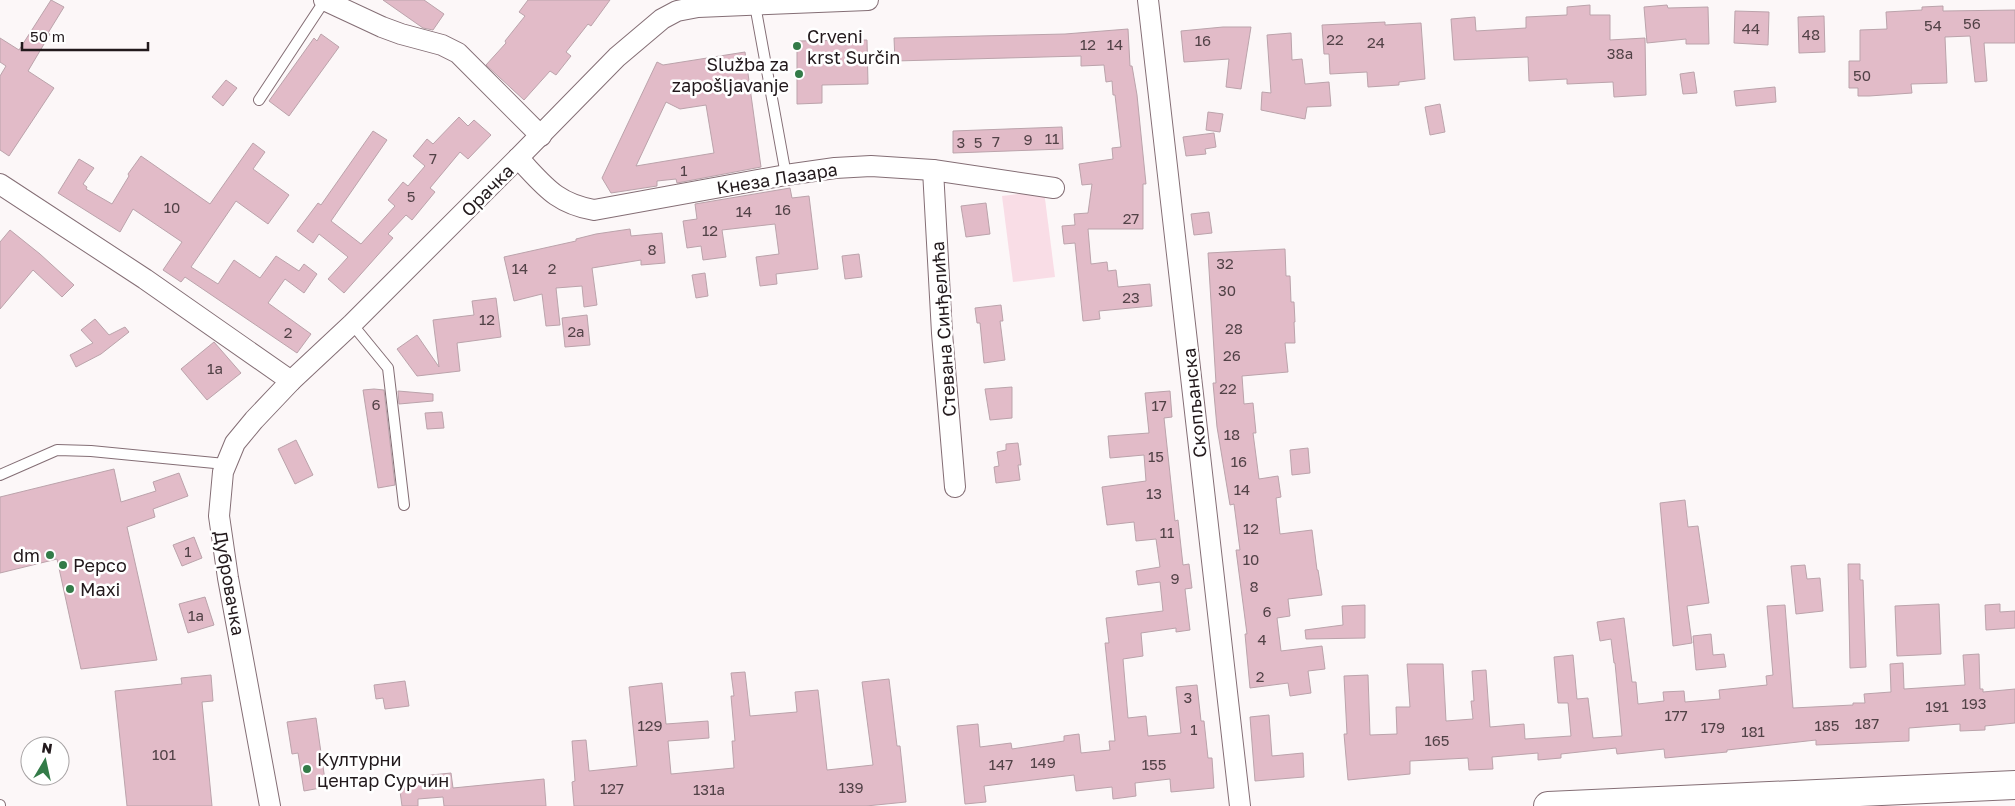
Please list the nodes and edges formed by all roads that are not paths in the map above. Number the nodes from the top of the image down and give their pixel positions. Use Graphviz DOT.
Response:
graph roads {
  1 [pos="325,0"];
  2 [pos="868,0"];
  3 [pos="1148,0"];
  4 [pos="755,5"];
  5 [pos="678,6"];
  6 [pos="260,100"];
  7 [pos="541,136"];
  8 [pos="518,158"];
  9 [pos="933,170"];
  10 [pos="786,175"];
  11 [pos="0,184"];
  12 [pos="1054,188"];
  13 [pos="352,324"];
  14 [pos="291,381"];
  15 [pos="225,464"];
  16 [pos="0,474"];
  17 [pos="954,487"];
  18 [pos="404,505"];
  19 [pos="2015,785"];
  20 [pos="270,806"];
  21 [pos="1240,806"];
  22 [pos="1548,806"];
  1 -- 6 [label="lane"];
  1 -- 7 [label="street"];
  2 -- 4 [label="street, Орачка"];
  3 -- 21 [label="street, Скопљанска"];
  4 -- 5 [label="street, Орачка"];
  4 -- 10 [label="lane"];
  5 -- 7 [label="street, Орачка"];
  7 -- 8 [label="street, Орачка"];
  8 -- 10 [label="street, Кнеза Лазара"];
  8 -- 13 [label="street, Орачка"];
  9 -- 10 [label="street, Кнеза Лазара"];
  9 -- 12 [label="street, Кнеза Лазара"];
  9 -- 17 [label="street, Стевана Синђелића"];
  11 -- 14 [label="street"];
  13 -- 14 [label="street, Орачка"];
  13 -- 18 [label="lane"];
  14 -- 15 [label="street, Дубровачка"];
  15 -- 16 [label="lane"];
  15 -- 20 [label="street, Дубровачка"];
  19 -- 22 [label="main road"];
}
